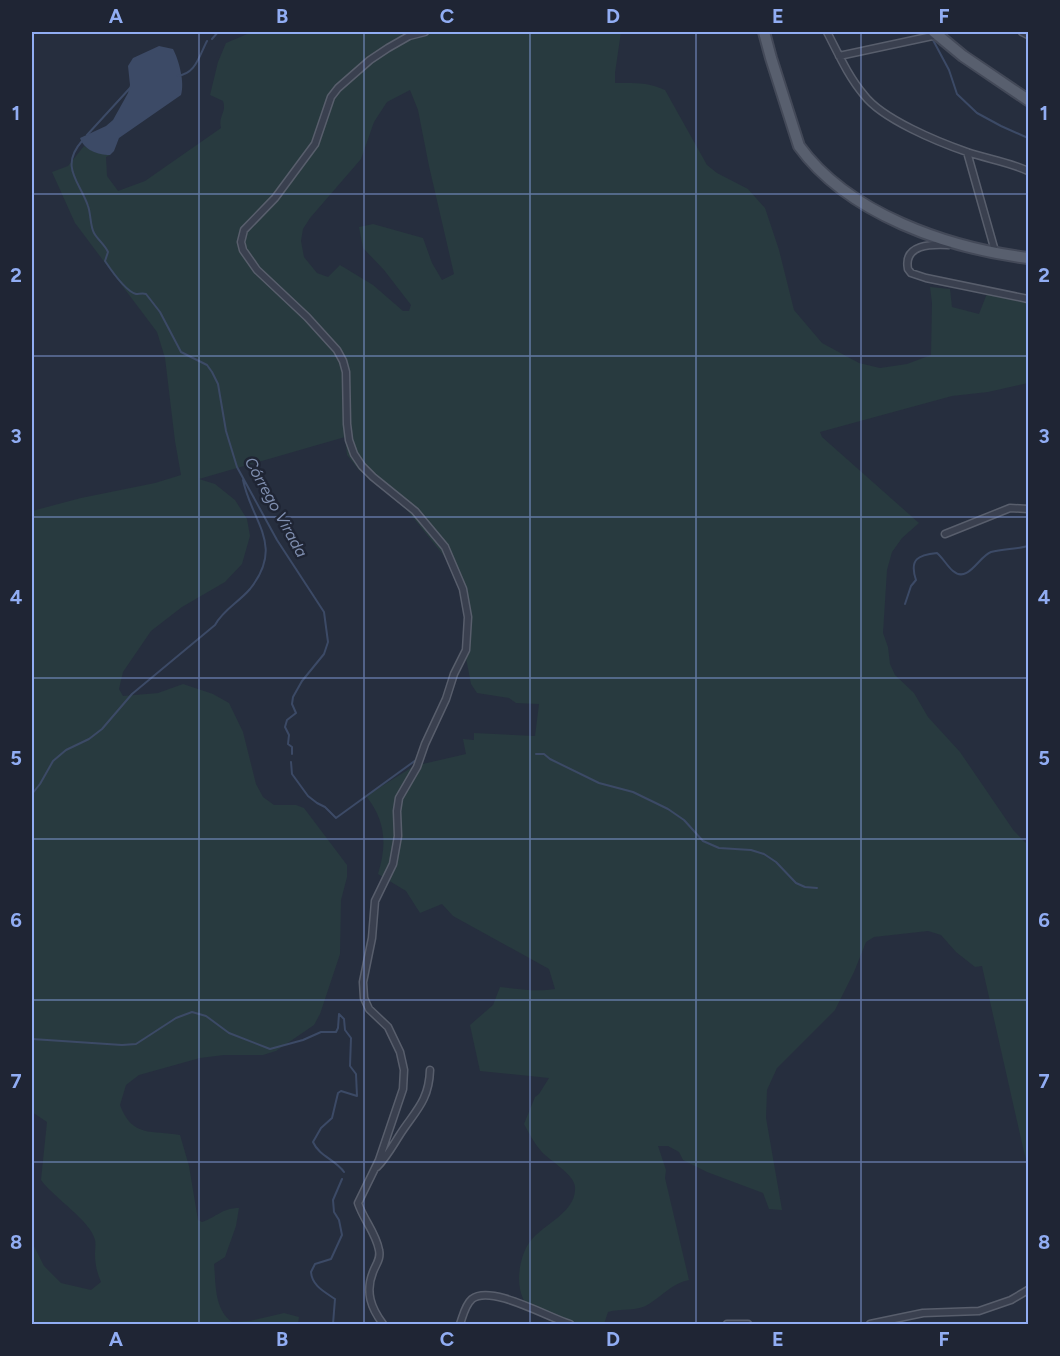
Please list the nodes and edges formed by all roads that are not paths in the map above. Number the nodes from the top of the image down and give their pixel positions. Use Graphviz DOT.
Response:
graph roads {
  1 [pos="424,32"];
  2 [pos="764,32"];
  3 [pos="827,32"];
  4 [pos="1022,32"];
  5 [pos="936,33"];
  6 [pos="1029,34"];
  7 [pos="839,56"];
  8 [pos="1029,100"];
  9 [pos="967,152"];
  10 [pos="1029,171"];
  11 [pos="964,245"];
  12 [pos="995,251"];
  13 [pos="1029,258"];
  14 [pos="1029,299"];
  15 [pos="1029,509"];
  16 [pos="945,534"];
  17 [pos="430,1070"];
  18 [pos="374,1170"];
  19 [pos="1029,1290"];
  20 [pos="383,1324"];
  21 [pos="460,1324"];
  22 [pos="570,1324"];
  23 [pos="727,1324"];
  24 [pos="748,1324"];
  25 [pos="870,1324"];
  1 -- 18 [label="street"];
  2 -- 11 [label="main road"];
  3 -- 7 [label="street"];
  4 -- 6 [label="street"];
  5 -- 7 [label="street"];
  5 -- 8 [label="main road"];
  7 -- 9 [label="street"];
  9 -- 10 [label="street"];
  9 -- 12 [label="street"];
  11 -- 12 [label="main road"];
  11 -- 14 [label="street"];
  12 -- 13 [label="main road"];
  15 -- 16 [label="street"];
  17 -- 18 [label="street"];
  18 -- 20 [label="street"];
  19 -- 25 [label="street"];
  21 -- 22 [label="street"];
  23 -- 24 [label="street"];
}
